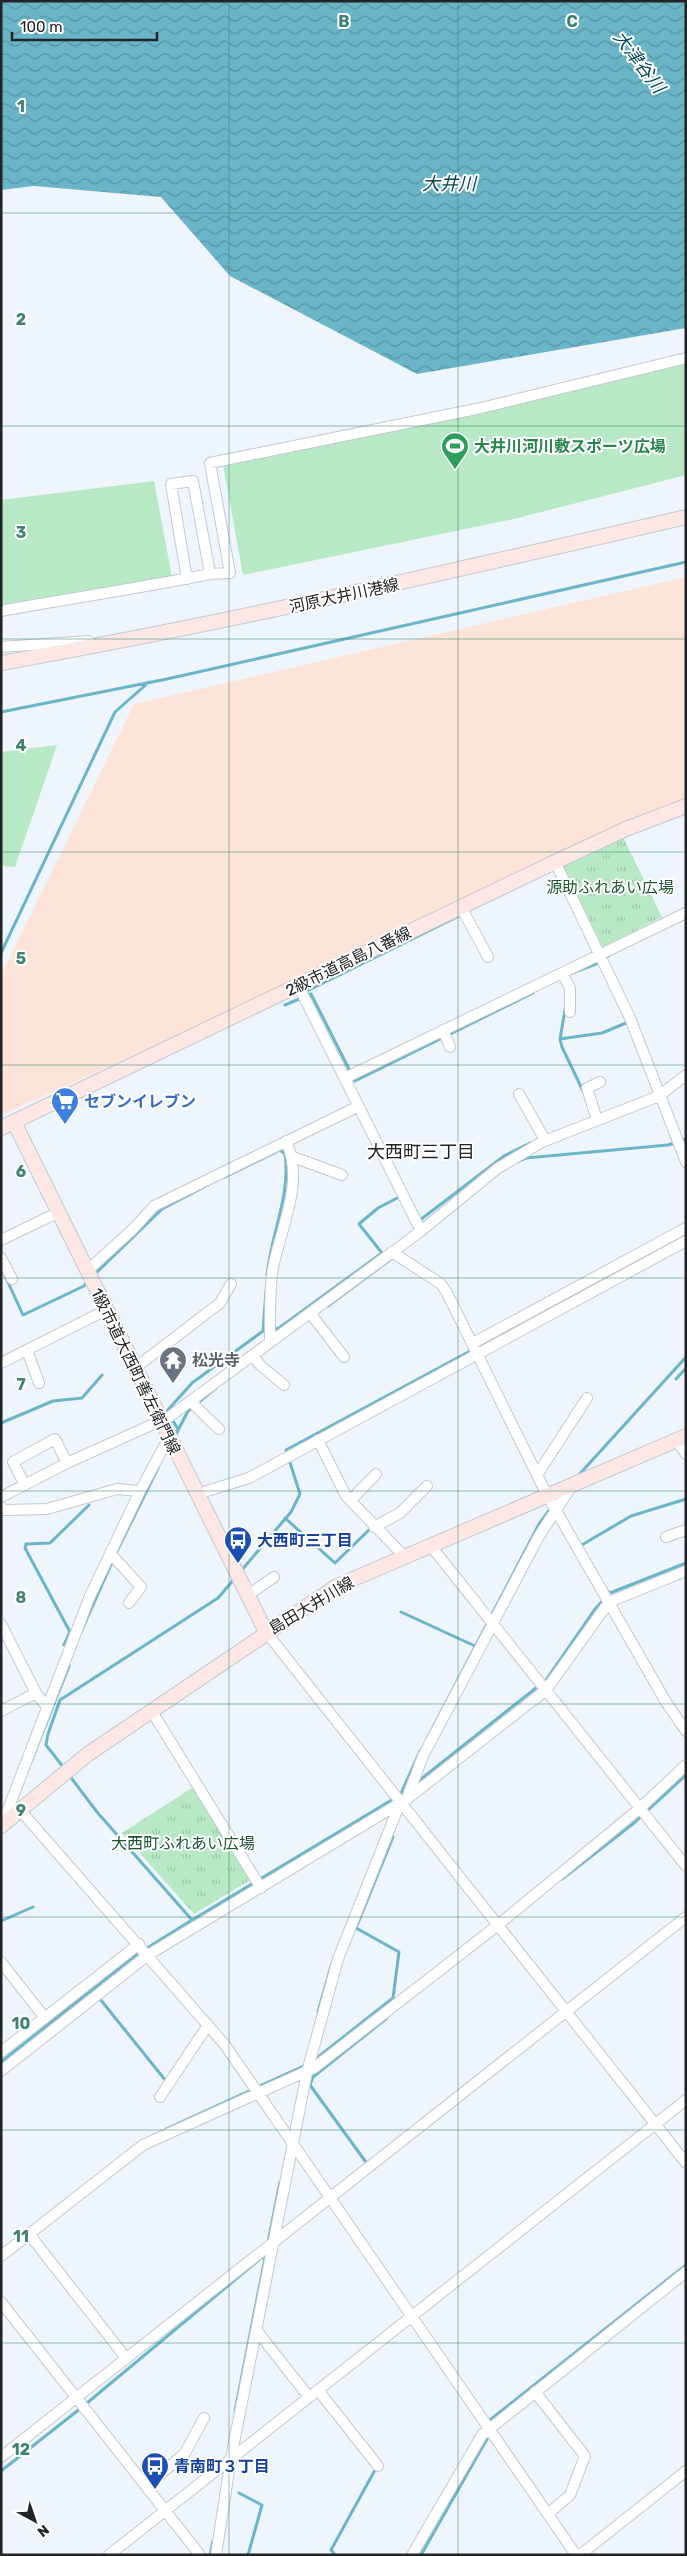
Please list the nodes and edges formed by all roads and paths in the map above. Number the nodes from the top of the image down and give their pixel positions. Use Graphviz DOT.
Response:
graph roads {
  1 [pos="686,358"];
  2 [pos="686,517"];
  3 [pos="210,574"];
  4 [pos="187,579"];
  5 [pos="1,611"];
  6 [pos="94,646"];
  7 [pos="1,648"];
  8 [pos="1,664"];
  9 [pos="686,806"];
  10 [pos="555,862"];
  11 [pos="461,907"];
  12 [pos="686,913"];
  13 [pos="600,955"];
  14 [pos="488,957"];
  15 [pos="562,973"];
  16 [pos="298,985"];
  17 [pos="570,1012"];
  18 [pos="442,1030"];
  19 [pos="450,1047"];
  20 [pos="686,1075"];
  21 [pos="345,1078"];
  22 [pos="600,1082"];
  23 [pos="519,1094"];
  24 [pos="659,1096"];
  25 [pos="357,1107"];
  26 [pos="597,1120"];
  27 [pos="7,1125"];
  28 [pos="545,1140"];
  29 [pos="286,1141"];
  30 [pos="293,1157"];
  31 [pos="686,1162"];
  32 [pos="342,1175"];
  33 [pos="59,1212"];
  34 [pos="686,1228"];
  35 [pos="421,1232"];
  36 [pos="1,1240"];
  37 [pos="686,1241"];
  38 [pos="392,1252"];
  39 [pos="1,1258"];
  40 [pos="87,1271"];
  41 [pos="12,1280"];
  42 [pos="231,1284"];
  43 [pos="106,1310"];
  44 [pos="310,1313"];
  45 [pos="270,1341"];
  46 [pos="473,1343"];
  47 [pos="27,1350"];
  48 [pos="478,1354"];
  49 [pos="253,1355"];
  50 [pos="344,1357"];
  51 [pos="1,1363"];
  52 [pos="135,1368"];
  53 [pos="39,1383"];
  54 [pos="284,1385"];
  55 [pos="587,1398"];
  56 [pos="192,1400"];
  57 [pos="161,1420"];
  58 [pos="219,1429"];
  59 [pos="170,1437"];
  60 [pos="681,1438"];
  61 [pos="318,1440"];
  62 [pos="686,1454"];
  63 [pos="67,1463"];
  64 [pos="376,1474"];
  65 [pos="537,1475"];
  66 [pos="574,1484"];
  67 [pos="25,1485"];
  68 [pos="427,1486"];
  69 [pos="140,1491"];
  70 [pos="197,1494"];
  71 [pos="547,1495"];
  72 [pos="1,1497"];
  73 [pos="351,1500"];
  74 [pos="1,1507"];
  75 [pos="555,1510"];
  76 [pos="374,1527"];
  77 [pos="686,1530"];
  78 [pos="666,1537"];
  79 [pos="430,1545"];
  80 [pos="110,1553"];
  81 [pos="404,1556"];
  82 [pos="686,1571"];
  83 [pos="274,1577"];
  84 [pos="248,1594"];
  85 [pos="609,1602"];
  86 [pos="129,1603"];
  87 [pos="493,1623"];
  88 [pos="1,1624"];
  89 [pos="266,1632"];
  90 [pos="546,1690"];
  91 [pos="36,1693"];
  92 [pos="47,1707"];
  93 [pos="151,1710"];
  94 [pos="1,1711"];
  95 [pos="686,1731"];
  96 [pos="686,1765"];
  97 [pos="403,1801"];
  98 [pos="639,1809"];
  99 [pos="20,1810"];
  100 [pos="1,1826"];
  101 [pos="686,1866"];
  102 [pos="261,1888"];
  103 [pos="686,1917"];
  104 [pos="498,1925"];
  105 [pos="139,1944"];
  106 [pos="148,1955"];
  107 [pos="1,1962"];
  108 [pos="566,2012"];
  109 [pos="45,2018"];
  110 [pos="208,2025"];
  111 [pos="1,2052"];
  112 [pos="1,2072"];
  113 [pos="307,2072"];
  114 [pos="258,2094"];
  115 [pos="160,2097"];
  116 [pos="686,2100"];
  117 [pos="655,2124"];
  118 [pos="292,2143"];
  119 [pos="686,2163"];
  120 [pos="329,2197"];
  121 [pos="29,2234"];
  122 [pos="273,2242"];
  123 [pos="1,2256"];
  124 [pos="686,2272"];
  125 [pos="1,2302"];
  126 [pos="412,2316"];
  127 [pos="257,2331"];
  128 [pos="126,2358"];
  129 [pos="318,2390"];
  130 [pos="535,2392"];
  131 [pos="309,2397"];
  132 [pos="76,2398"];
  133 [pos="204,2418"];
  134 [pos="489,2429"];
  135 [pos="1,2457"];
  136 [pos="231,2458"];
  137 [pos="378,2466"];
  138 [pos="686,2471"];
  139 [pos="146,2487"];
  140 [pos="165,2511"];
  141 [pos="548,2514"];
  142 [pos="109,2555"];
  143 [pos="200,2555"];
  144 [pos="216,2555"];
  145 [pos="412,2555"];
  146 [pos="576,2555"];
  147 [pos="580,2555"];
  1 -- 3 [label="street"];
  2 -- 6 [label="main road, 河原大井川港線"];
  3 -- 4 [label="street"];
  3 -- 4 [label="street"];
  4 -- 5 [label="street"];
  6 -- 7 [label="street"];
  6 -- 8 [label="main road, 河原大井川港線"];
  9 -- 10 [label="main road, 2級市道高島八番線"];
  10 -- 11 [label="main road, 2級市道高島八番線"];
  10 -- 13 [label="street"];
  11 -- 14 [label="street"];
  11 -- 16 [label="main road, 2級市道高島八番線"];
  12 -- 13 [label="street"];
  13 -- 15 [label="street"];
  13 -- 24 [label="street"];
  15 -- 17 [label="street"];
  15 -- 18 [label="street"];
  16 -- 21 [label="street"];
  16 -- 27 [label="main road, 2級市道高島八番線"];
  18 -- 19 [label="street"];
  18 -- 21 [label="street"];
  20 -- 24 [label="street"];
  21 -- 25 [label="street"];
  22 -- 26 [label="street"];
  23 -- 28 [label="street"];
  24 -- 26 [label="street"];
  24 -- 31 [label="street"];
  25 -- 29 [label="street"];
  25 -- 35 [label="street"];
  26 -- 28 [label="street"];
  27 -- 33 [label="main road, 1級市道大西町善左衛門線"];
  28 -- 35 [label="street"];
  29 -- 30 [label="street"];
  29 -- 40 [label="street"];
  30 -- 32 [label="street"];
  30 -- 45 [label="street"];
  33 -- 36 [label="street"];
  33 -- 40 [label="main road, 1級市道大西町善左衛門線"];
  34 -- 46 [label="street"];
  35 -- 38 [label="street"];
  37 -- 48 [label="street"];
  38 -- 44 [label="street"];
  38 -- 46 [label="street"];
  39 -- 41 [label="street"];
  40 -- 43 [label="main road, 1級市道大西町善左衛門線"];
  42 -- 52 [label="street"];
  43 -- 47 [label="street"];
  43 -- 52 [label="main road, 1級市道大西町善左衛門線"];
  44 -- 45 [label="street"];
  44 -- 50 [label="street"];
  45 -- 49 [label="street"];
  46 -- 48 [label="street"];
  47 -- 51 [label="street"];
  47 -- 53 [label="street"];
  48 -- 61 [label="street"];
  48 -- 65 [label="street"];
  49 -- 54 [label="street"];
  49 -- 56 [label="street"];
  52 -- 57 [label="main road, 1級市道大西町善左衛門線"];
  55 -- 65 [label="street"];
  56 -- 57 [label="street"];
  56 -- 58 [label="street"];
  57 -- 59 [label="main road, 1級市道大西町善左衛門線"];
  57 -- 63 [label="street"];
  59 -- 69 [label="street"];
  59 -- 70 [label="main road, 1級市道大西町善左衛門線"];
  60 -- 62 [label="street"];
  60 -- 66 [label="main road, 島田大井川線"];
  61 -- 70 [label="street"];
  61 -- 73 [label="street"];
  63 -- 67 [label="street"];
  63 -- 67 [label="street"];
  64 -- 73 [label="street"];
  65 -- 71 [label="street"];
  66 -- 71 [label="main road, 島田大井川線"];
  66 -- 75 [label="street"];
  67 -- 72 [label="street"];
  68 -- 76 [label="street"];
  69 -- 74 [label="street"];
  69 -- 80 [label="street"];
  70 -- 84 [label="main road, 1級市道大西町善左衛門線"];
  71 -- 75 [label="street"];
  71 -- 79 [label="main road, 島田大井川線"];
  73 -- 76 [label="street"];
  75 -- 85 [label="street"];
  75 -- 87 [label="street"];
  76 -- 81 [label="street"];
  77 -- 78 [label="street"];
  79 -- 81 [label="main road, 島田大井川線"];
  79 -- 87 [label="street"];
  80 -- 86 [label="street"];
  80 -- 92 [label="street"];
  81 -- 89 [label="main road, 島田大井川線"];
  82 -- 85 [label="street"];
  83 -- 84 [label="street"];
  84 -- 89 [label="main road, 1級市道大西町善左衛門線"];
  85 -- 90 [label="street"];
  85 -- 95 [label="street"];
  87 -- 90 [label="street"];
  87 -- 97 [label="street"];
  88 -- 91 [label="street"];
  89 -- 93 [label="main road, 島田大井川線"];
  89 -- 97 [label="street"];
  90 -- 97 [label="street"];
  90 -- 98 [label="street"];
  91 -- 92 [label="street"];
  91 -- 94 [label="street"];
  92 -- 100 [label="street"];
  93 -- 99 [label="main road, 島田大井川線"];
  93 -- 102 [label="street"];
  96 -- 98 [label="street"];
  97 -- 102 [label="street"];
  97 -- 104 [label="street"];
  97 -- 113 [label="street"];
  98 -- 101 [label="street"];
  98 -- 104 [label="street"];
  99 -- 100 [label="main road, 島田大井川線"];
  99 -- 105 [label="street"];
  102 -- 106 [label="street"];
  103 -- 108 [label="street"];
  104 -- 108 [label="street"];
  104 -- 113 [label="street"];
  105 -- 106 [label="street"];
  105 -- 109 [label="street"];
  106 -- 110 [label="street"];
  106 -- 112 [label="street"];
  107 -- 109 [label="street"];
  108 -- 117 [label="street"];
  108 -- 120 [label="street"];
  109 -- 111 [label="street"];
  110 -- 114 [label="street"];
  110 -- 115 [label="street"];
  113 -- 114 [label="street"];
  113 -- 118 [label="street"];
  114 -- 118 [label="street"];
  114 -- 121 [label="street"];
  116 -- 117 [label="street"];
  117 -- 119 [label="street"];
  117 -- 126 [label="street"];
  118 -- 120 [label="street"];
  118 -- 122 [label="street"];
  120 -- 122 [label="street"];
  120 -- 126 [label="street"];
  121 -- 123 [label="street"];
  121 -- 128 [label="street"];
  122 -- 127 [label="street"];
  122 -- 128 [label="street"];
  124 -- 130 [label="street"];
  125 -- 132 [label="street"];
  126 -- 129 [label="street"];
  126 -- 134 [label="street"];
  127 -- 131 [label="street"];
  127 -- 136 [label="street"];
  128 -- 132 [label="street"];
  129 -- 131 [label="street"];
  129 -- 137 [label="street"];
  130 -- 134 [label="street"];
  130 -- 141 [label="street"];
  131 -- 136 [label="street"];
  132 -- 135 [label="street"];
  132 -- 139 [label="street"];
  133 -- 139 [label="street"];
  134 -- 141 [label="street"];
  134 -- 145 [label="street"];
  136 -- 140 [label="street"];
  136 -- 144 [label="street"];
  138 -- 147 [label="street"];
  139 -- 140 [label="street"];
  140 -- 142 [label="street"];
  140 -- 143 [label="street"];
  141 -- 146 [label="street"];
}
